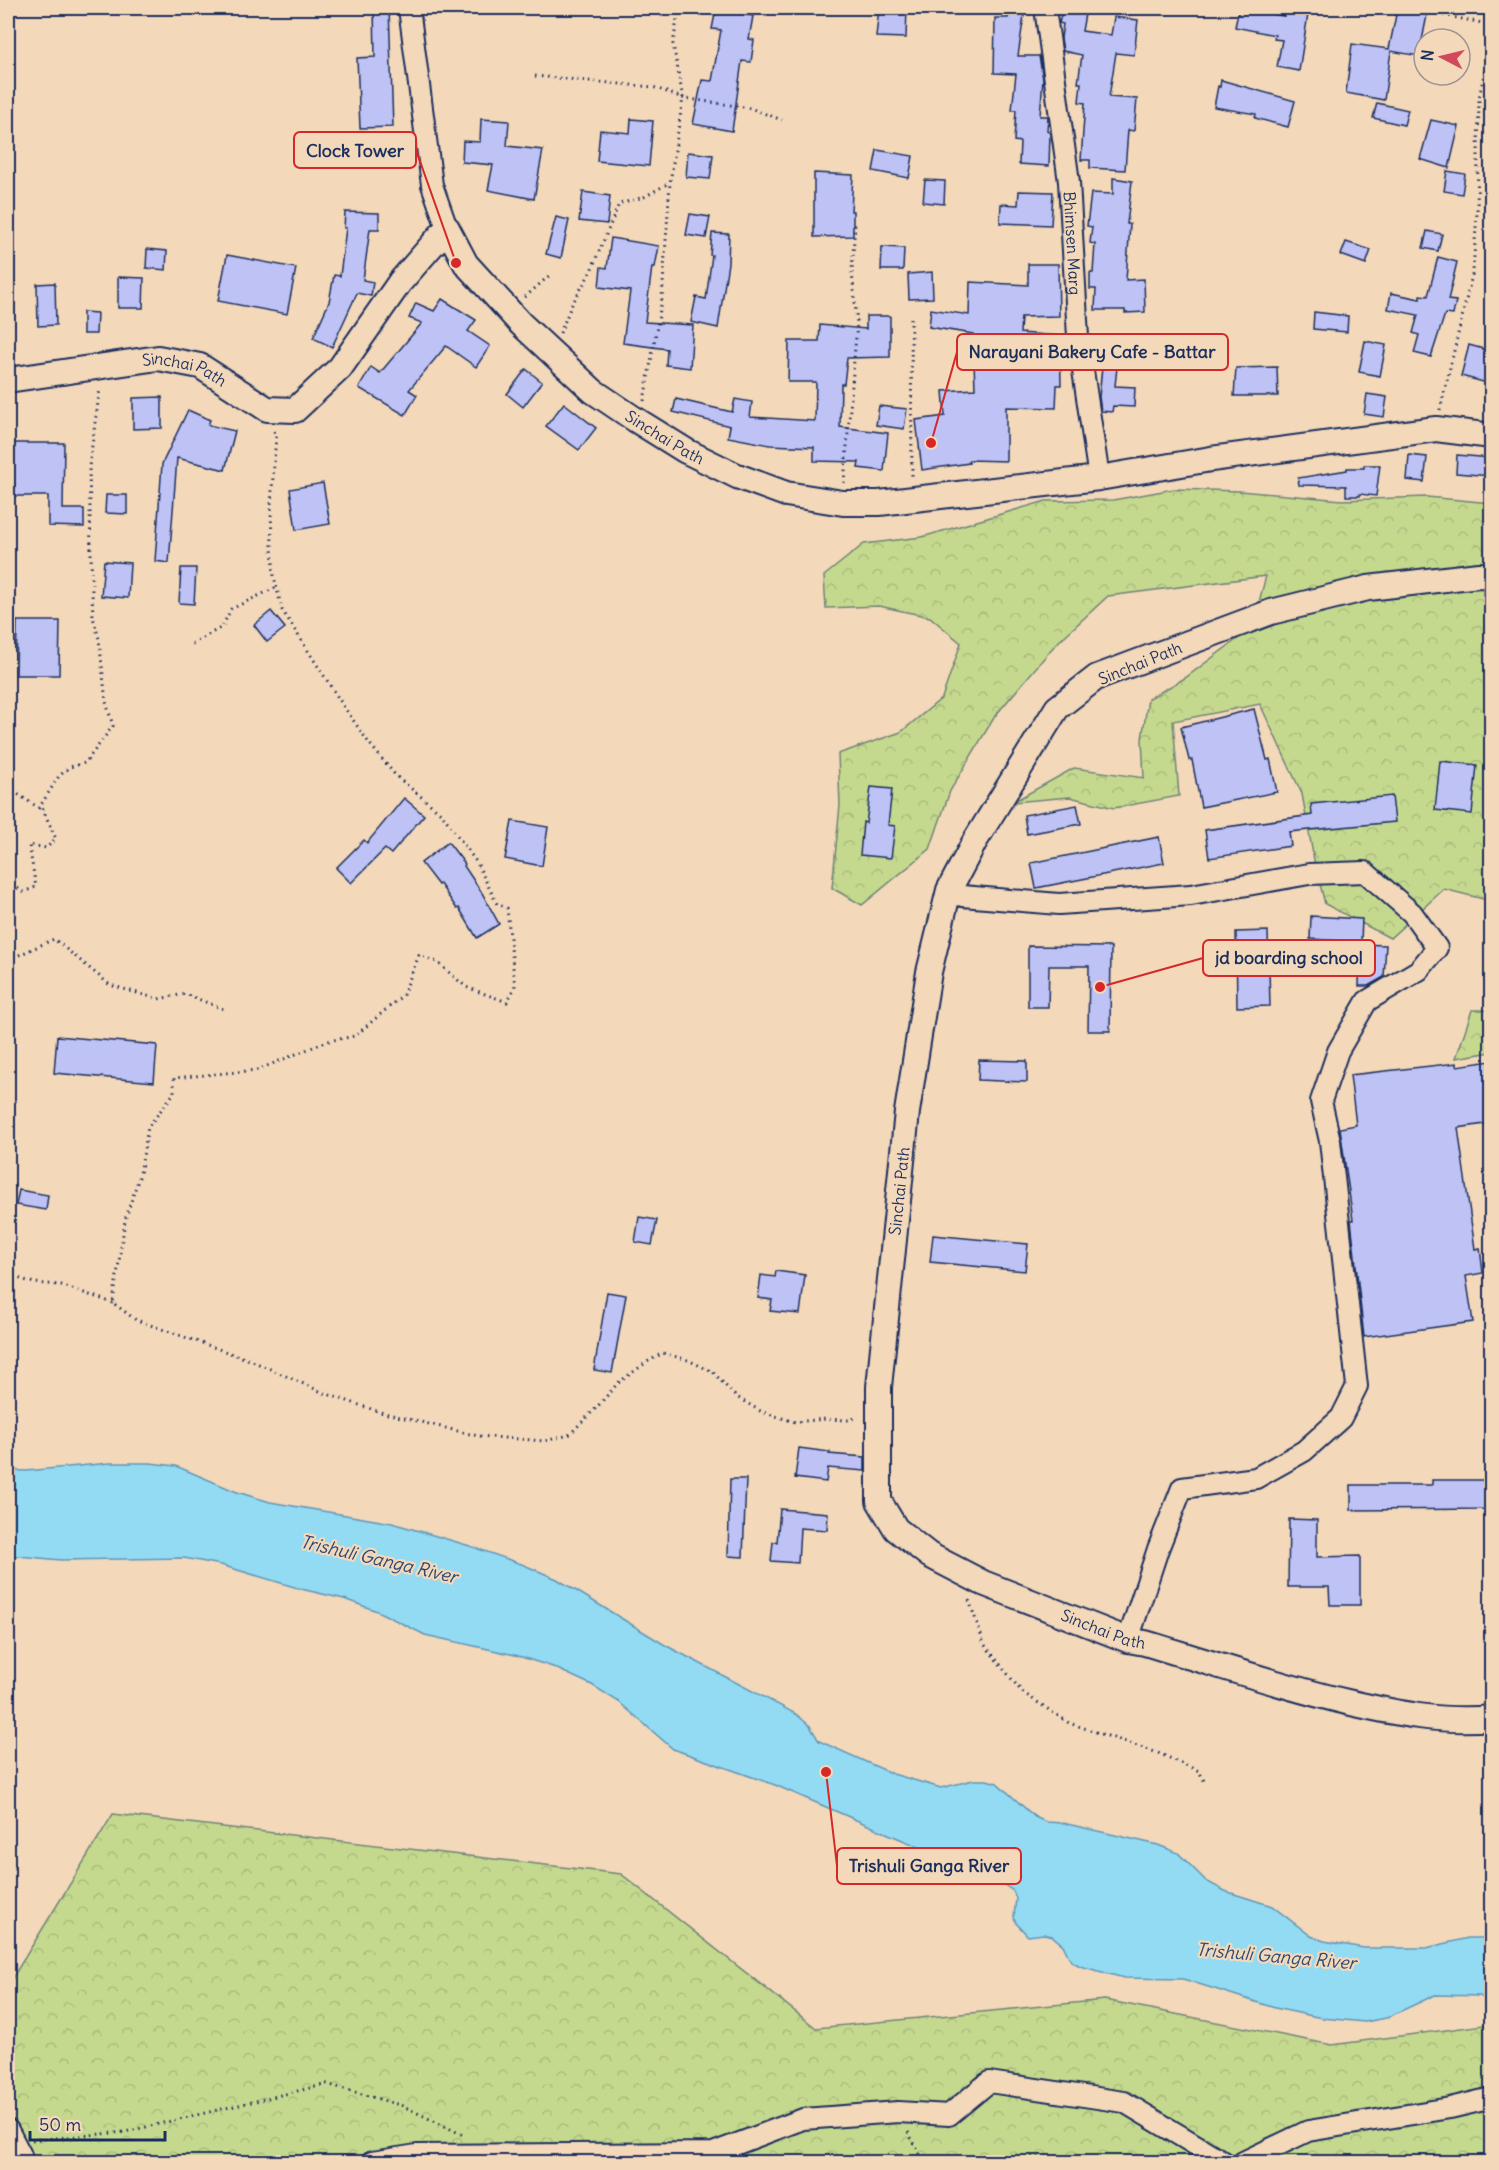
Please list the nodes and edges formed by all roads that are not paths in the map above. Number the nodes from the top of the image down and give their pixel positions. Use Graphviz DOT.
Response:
graph roads {
  1 [pos="409,8"];
  2 [pos="1045,8"];
  3 [pos="447,228"];
  4 [pos="8,380"];
  5 [pos="1491,436"];
  6 [pos="1099,478"];
  7 [pos="1491,576"];
  8 [pos="949,890"];
  9 [pos="1128,1640"];
  10 [pos="1491,1718"];
  11 [pos="1491,2098"];
  12 [pos="10,2136"];
  13 [pos="16,2163"];
  14 [pos="372,2163"];
  15 [pos="1224,2163"];
  16 [pos="1243,2163"];
  1 -- 3 [label="street"];
  2 -- 6 [label="street, Bhimsen Marg"];
  3 -- 4 [label="street, Sinchai Path"];
  3 -- 6 [label="street, Sinchai Path"];
  5 -- 6 [label="street, Sinchai Path"];
  7 -- 8 [label="street, Sinchai Path"];
  8 -- 9 [label="street, Sinchai Path"];
  8 -- 9 [label="street"];
  9 -- 10 [label="street, Sinchai Path"];
  11 -- 16 [label="street"];
  12 -- 13 [label="street"];
  14 -- 15 [label="street"];
}
